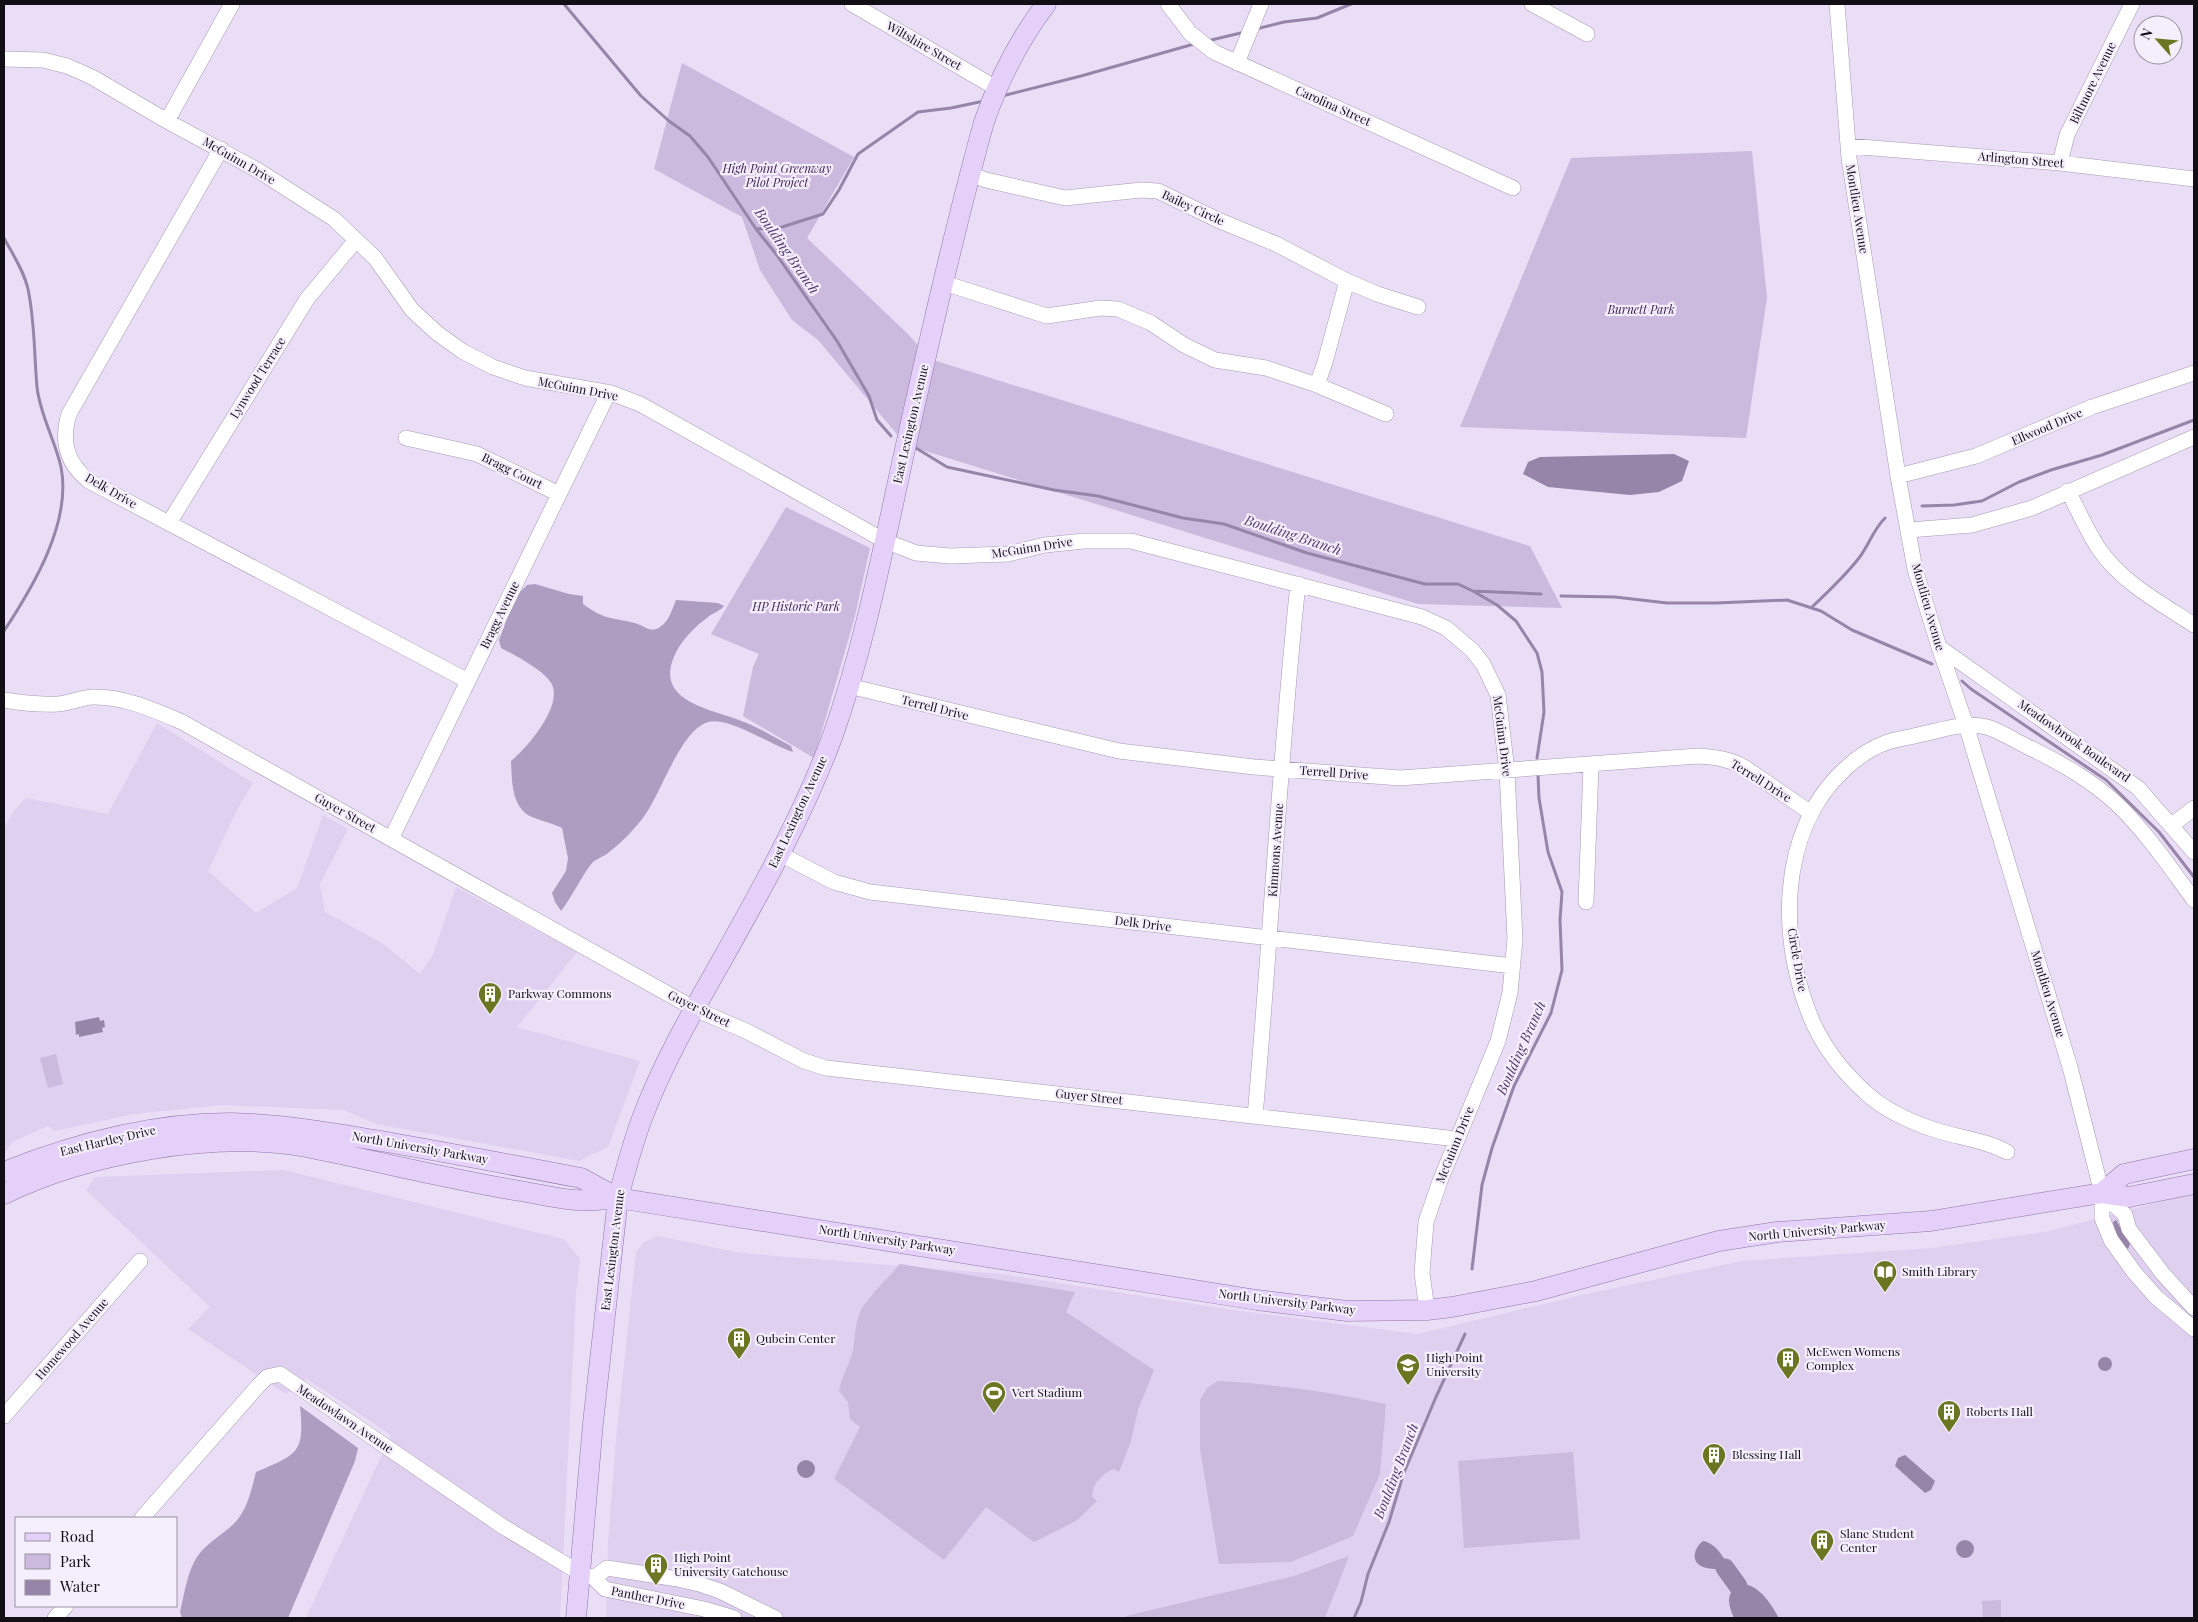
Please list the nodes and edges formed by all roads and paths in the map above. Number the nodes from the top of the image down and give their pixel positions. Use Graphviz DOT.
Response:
graph roads {
  1 [pos="232,4"];
  2 [pos="852,4"];
  3 [pos="1046,4"];
  4 [pos="1168,4"];
  5 [pos="1262,4"];
  6 [pos="1532,4"];
  7 [pos="1837,4"];
  8 [pos="2132,4"];
  9 [pos="1587,34"];
  10 [pos="4,59"];
  11 [pos="1236,63"];
  12 [pos="996,88"];
  13 [pos="167,121"];
  14 [pos="1848,146"];
  15 [pos="221,149"];
  16 [pos="2060,163"];
  17 [pos="969,174"];
  18 [pos="2194,178"];
  19 [pos="1513,188"];
  20 [pos="356,240"];
  21 [pos="1347,281"];
  22 [pos="944,283"];
  23 [pos="1418,307"];
  24 [pos="2194,373"];
  25 [pos="1317,385"];
  26 [pos="611,393"];
  27 [pos="1386,414"];
  28 [pos="2194,437"];
  29 [pos="406,438"];
  30 [pos="1898,476"];
  31 [pos="2068,491"];
  32 [pos="559,494"];
  33 [pos="169,523"];
  34 [pos="1909,530"];
  35 [pos="885,541"];
  36 [pos="1298,584"];
  37 [pos="2194,625"];
  38 [pos="1939,647"];
  39 [pos="468,681"];
  40 [pos="849,686"];
  41 [pos="4,700"];
  42 [pos="1966,725"];
  43 [pos="1591,765"];
  44 [pos="1282,769"];
  45 [pos="1507,771"];
  46 [pos="2194,808"];
  47 [pos="1811,813"];
  48 [pos="2172,825"];
  49 [pos="391,839"];
  50 [pos="2194,852"];
  51 [pos="780,854"];
  52 [pos="2194,900"];
  53 [pos="1586,902"];
  54 [pos="1270,939"];
  55 [pos="1514,966"];
  56 [pos="694,1009"];
  57 [pos="1255,1116"];
  58 [pos="215,1133"];
  59 [pos="122,1135"];
  60 [pos="1457,1139"];
  61 [pos="2007,1152"];
  62 [pos="39,1158"];
  63 [pos="2194,1159"];
  64 [pos="60,1171"];
  65 [pos="4,1172"];
  66 [pos="2194,1184"];
  67 [pos="4,1185"];
  68 [pos="2102,1193"];
  69 [pos="4,1194"];
  70 [pos="618,1198"];
  71 [pos="140,1261"];
  72 [pos="2194,1308"];
  73 [pos="1427,1310"];
  74 [pos="2194,1330"];
  75 [pos="4,1416"];
  76 [pos="143,1517"];
  77 [pos="587,1576"];
  78 [pos="65,1607"];
  79 [pos="55,1618"];
  80 [pos="576,1618"];
  81 [pos="734,1618"];
  82 [pos="775,1618"];
  1 -- 13 [label="street"];
  2 -- 12 [label="street, Wiltshire Street"];
  3 -- 12 [label="main road, East Lexington Avenue"];
  4 -- 11 [label="street, Carolina Street"];
  5 -- 11 [label="street"];
  6 -- 9 [label="street"];
  7 -- 14 [label="street, Montlieu Avenue"];
  8 -- 16 [label="street, Biltmore Avenue"];
  10 -- 13 [label="street, McGuinn Drive"];
  11 -- 19 [label="street, Carolina Street"];
  12 -- 17 [label="main road, East Lexington Avenue"];
  13 -- 15 [label="street, McGuinn Drive"];
  14 -- 16 [label="street, Arlington Street"];
  14 -- 30 [label="street, Montlieu Avenue"];
  15 -- 20 [label="street, McGuinn Drive"];
  15 -- 33 [label="street, Delk Drive"];
  16 -- 18 [label="street, Arlington Street"];
  17 -- 21 [label="street, Bailey Circle"];
  17 -- 22 [label="main road, East Lexington Avenue"];
  20 -- 26 [label="street, McGuinn Drive"];
  20 -- 33 [label="street, Lynwood Terrace"];
  21 -- 23 [label="street, Bailey Circle"];
  21 -- 25 [label="street"];
  22 -- 25 [label="street"];
  22 -- 35 [label="main road, East Lexington Avenue"];
  24 -- 30 [label="street, Ellwood Drive"];
  25 -- 27 [label="street"];
  26 -- 32 [label="street, Bragg Avenue"];
  26 -- 35 [label="street, McGuinn Drive"];
  28 -- 31 [label="street"];
  29 -- 32 [label="street, Bragg Court"];
  30 -- 34 [label="street, Montlieu Avenue"];
  31 -- 34 [label="street"];
  31 -- 37 [label="street"];
  32 -- 39 [label="street, Bragg Avenue"];
  33 -- 39 [label="street, Delk Drive"];
  34 -- 38 [label="street, Montlieu Avenue"];
  35 -- 36 [label="street, McGuinn Drive"];
  35 -- 40 [label="main road, East Lexington Avenue"];
  36 -- 44 [label="street, Kimmons Avenue"];
  36 -- 45 [label="street, McGuinn Drive"];
  38 -- 42 [label="street, Montlieu Avenue"];
  38 -- 48 [label="street, Meadowbrook Boulevard"];
  39 -- 49 [label="street, Bragg Avenue"];
  40 -- 44 [label="street, Terrell Drive"];
  40 -- 51 [label="main road, East Lexington Avenue"];
  41 -- 49 [label="street, Guyer Street"];
  42 -- 47 [label="street, Circle Drive"];
  42 -- 52 [label="street, Meadowbrook Boulevard"];
  42 -- 68 [label="street, Montlieu Avenue"];
  43 -- 45 [label="street, Terrell Drive"];
  43 -- 47 [label="street, Terrell Drive"];
  43 -- 53 [label="street"];
  44 -- 45 [label="street, Terrell Drive"];
  44 -- 54 [label="street, Kimmons Avenue"];
  45 -- 55 [label="street, McGuinn Drive"];
  46 -- 48 [label="street"];
  47 -- 61 [label="street, Circle Drive"];
  48 -- 50 [label="street, Meadowbrook Boulevard"];
  49 -- 56 [label="street, Guyer Street"];
  51 -- 54 [label="street, Delk Drive"];
  51 -- 56 [label="main road, East Lexington Avenue"];
  54 -- 55 [label="street, Delk Drive"];
  54 -- 57 [label="street, Kimmons Avenue"];
  55 -- 60 [label="street, McGuinn Drive"];
  56 -- 57 [label="street, Guyer Street"];
  56 -- 70 [label="main road, East Lexington Avenue"];
  57 -- 60 [label="street, Guyer Street"];
  58 -- 59 [label="main road, East Hartley Drive"];
  58 -- 64 [label="main road, East Hartley Drive"];
  58 -- 70 [label="main road, North University Parkway"];
  59 -- 62 [label="main road, East Hartley Drive"];
  59 -- 64 [label="main road"];
  60 -- 73 [label="street, McGuinn Drive"];
  62 -- 65 [label="main road, East Hartley Drive"];
  62 -- 67 [label="main road"];
  63 -- 68 [label="main road"];
  64 -- 69 [label="main road, East Hartley Drive"];
  66 -- 68 [label="main road, North University Parkway"];
  68 -- 72 [label="street"];
  68 -- 73 [label="main road, North University Parkway"];
  68 -- 74 [label="street, Montlieu Avenue"];
  70 -- 73 [label="main road, North University Parkway"];
  70 -- 77 [label="main road, East Lexington Avenue"];
  71 -- 75 [label="street, Homewood Avenue"];
  76 -- 77 [label="street, Meadowlawn Avenue"];
  77 -- 80 [label="main road, East Lexington Avenue"];
  77 -- 81 [label="street, Panther Drive"];
  77 -- 82 [label="street, Panther Drive"];
  78 -- 79 [label="street"];
}
